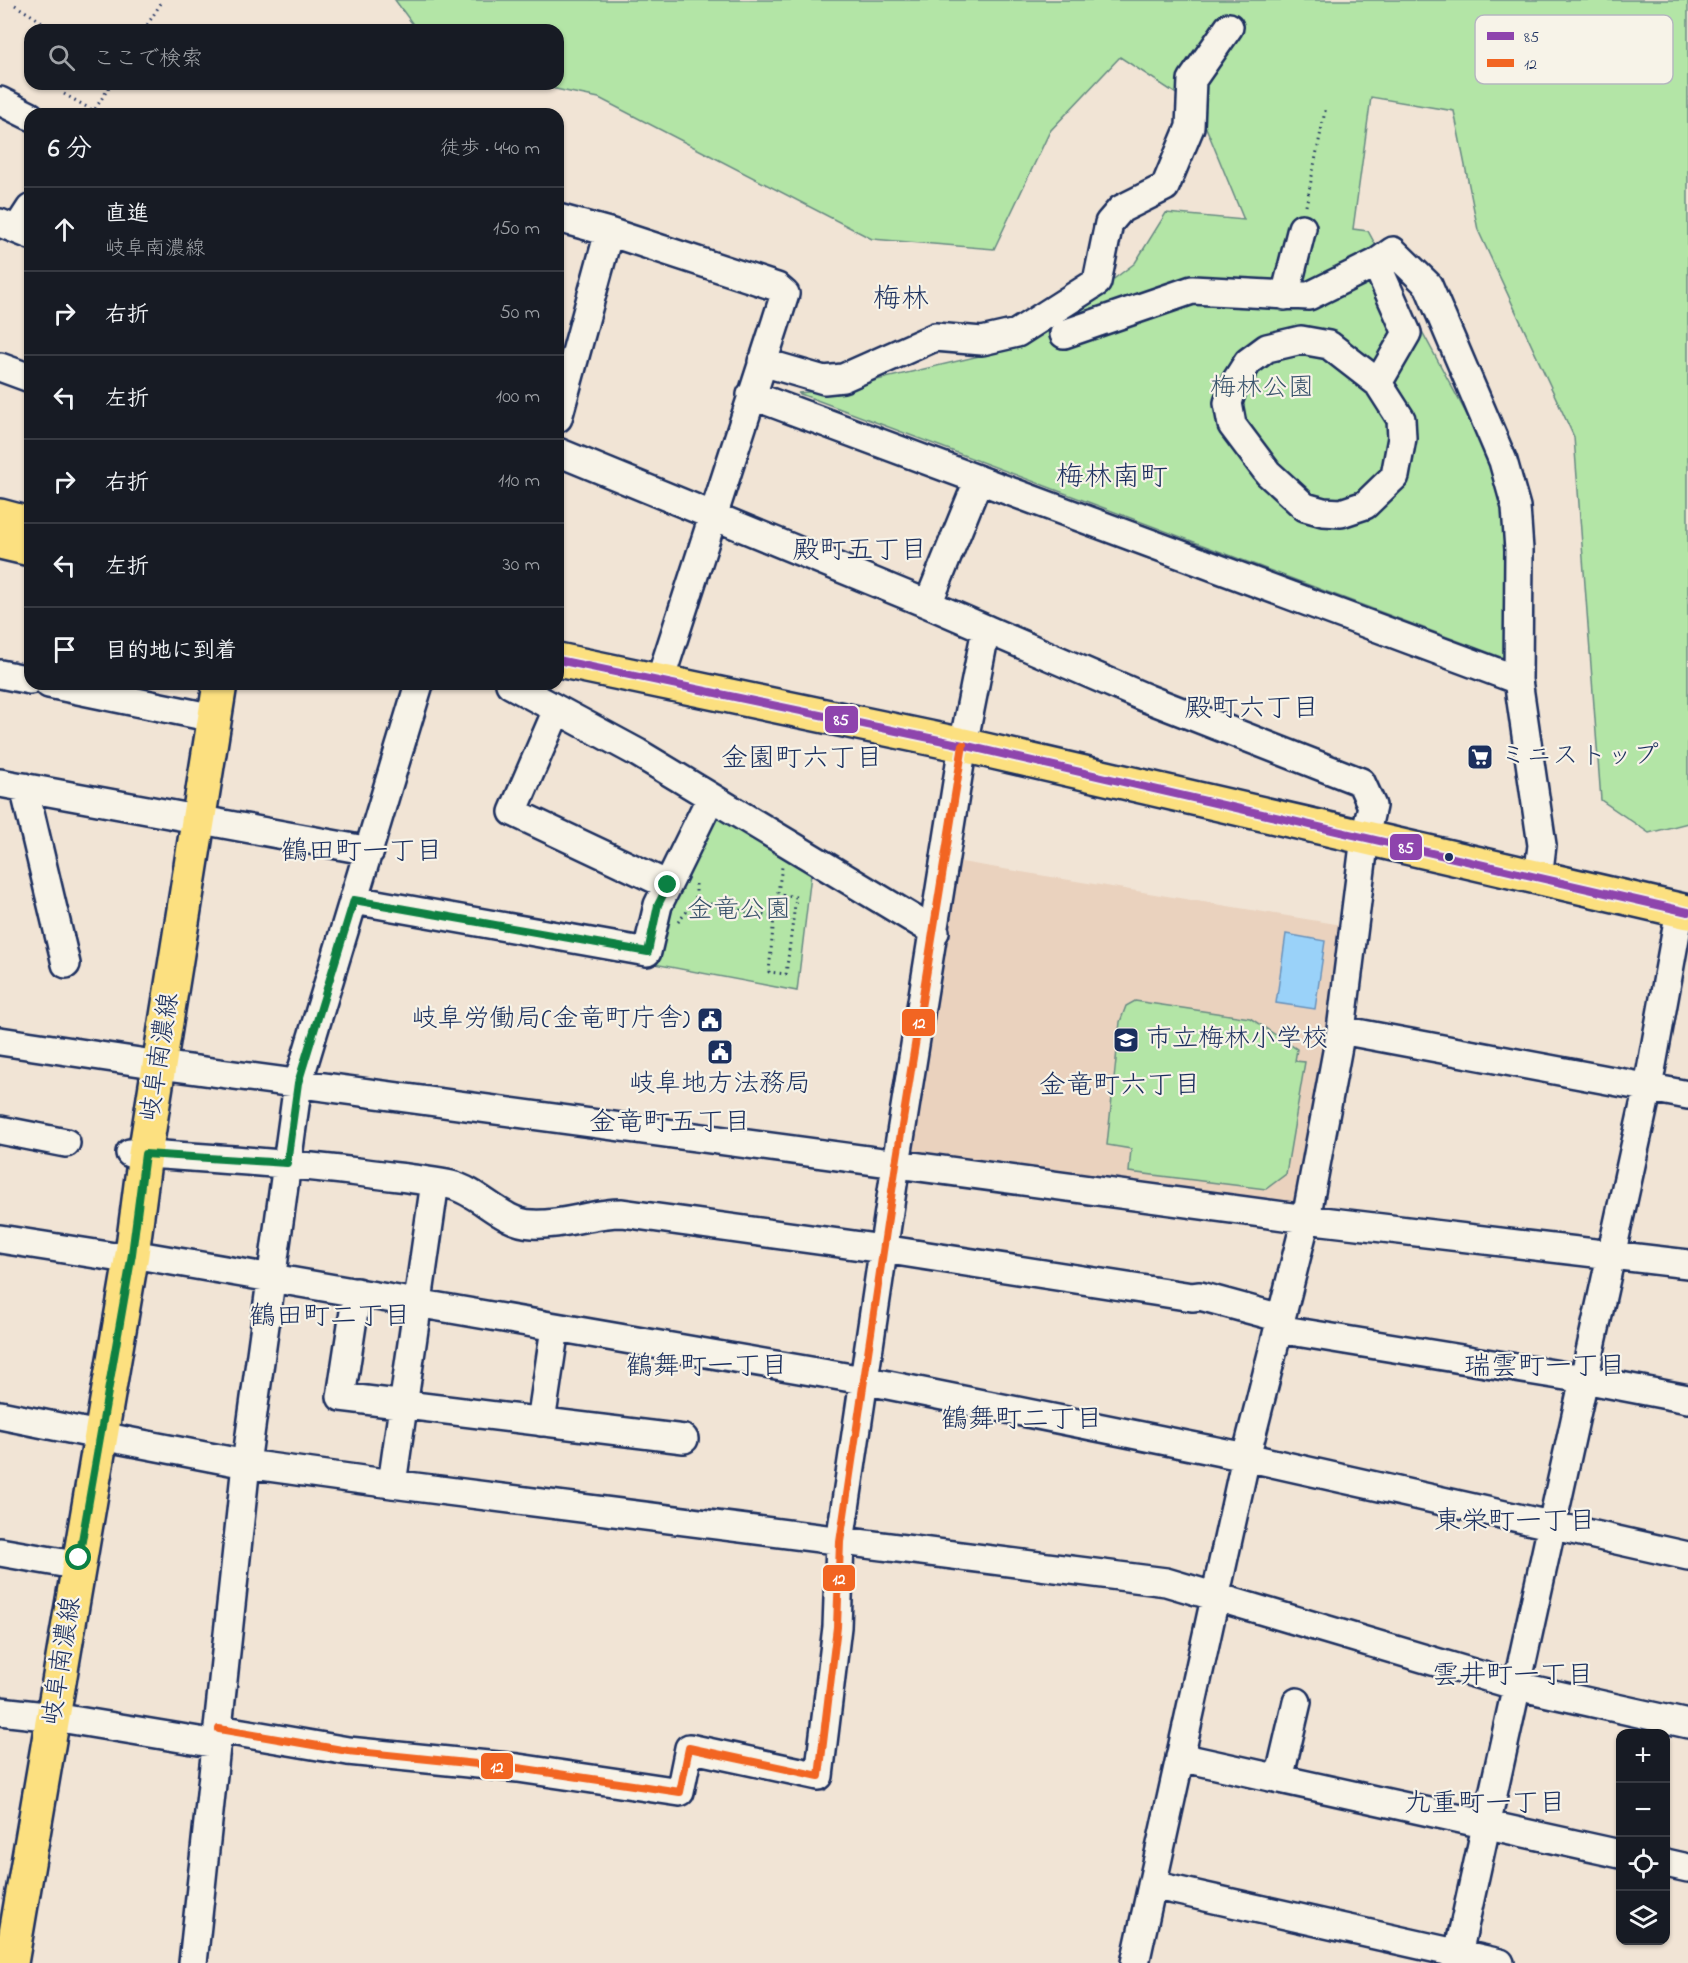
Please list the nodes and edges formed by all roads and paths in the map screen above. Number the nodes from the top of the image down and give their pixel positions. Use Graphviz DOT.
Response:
graph roads {
  1 [pos="163,0"];
  2 [pos="15,5"];
  3 [pos="45,24"];
  4 [pos="148,24"];
  5 [pos="1229,27"];
  6 [pos="107,90"];
  7 [pos="64,94"];
  8 [pos="0,101"];
  9 [pos="1326,106"];
  10 [pos="85,108"];
  11 [pos="96,108"];
  12 [pos="24,113"];
  13 [pos="564,220"];
  14 [pos="1302,228"];
  15 [pos="609,232"];
  16 [pos="1384,257"];
  17 [pos="1286,296"];
  18 [pos="1064,334"];
  19 [pos="762,362"];
  20 [pos="0,367"];
  21 [pos="24,376"];
  22 [pos="1378,383"];
  23 [pos="751,395"];
  24 [pos="564,396"];
  25 [pos="564,454"];
  26 [pos="978,481"];
  27 [pos="712,514"];
  28 [pos="0,516"];
  29 [pos="24,522"];
  30 [pos="0,543"];
  31 [pos="24,548"];
  32 [pos="928,604"];
  33 [pos="986,629"];
  34 [pos="564,645"];
  35 [pos="564,661"];
  36 [pos="664,668"];
  37 [pos="0,674"];
  38 [pos="24,679"];
  39 [pos="1518,680"];
  40 [pos="79,690"];
  41 [pos="209,690"];
  42 [pos="219,690"];
  43 [pos="417,690"];
  44 [pos="521,690"];
  45 [pos="557,710"];
  46 [pos="204,716"];
  47 [pos="964,737"];
  48 [pos="12,785"];
  49 [pos="711,797"];
  50 [pos="194,820"];
  51 [pos="1367,829"];
  52 [pos="370,851"];
  53 [pos="1540,862"];
  54 [pos="783,864"];
  55 [pos="699,874"];
  56 [pos="668,885"];
  57 [pos="778,894"];
  58 [pos="354,900"];
  59 [pos="696,901"];
  60 [pos="1685,905"];
  61 [pos="774,917"];
  62 [pos="652,932"];
  63 [pos="935,932"];
  64 [pos="66,964"];
  65 [pos="1341,1030"];
  66 [pos="0,1041"];
  67 [pos="153,1064"];
  68 [pos="298,1083"];
  69 [pos="1648,1087"];
  70 [pos="1688,1095"];
  71 [pos="0,1130"];
  72 [pos="66,1143"];
  73 [pos="138,1153"];
  74 [pos="287,1163"];
  75 [pos="896,1164"];
  76 [pos="435,1182"];
  77 [pos="1306,1219"];
  78 [pos="0,1239"];
  79 [pos="883,1249"];
  80 [pos="1611,1255"];
  81 [pos="123,1256"];
  82 [pos="1688,1264"];
  83 [pos="271,1279"];
  84 [pos="357,1292"];
  85 [pos="418,1302"];
  86 [pos="1280,1323"];
  87 [pos="555,1328"];
  88 [pos="1584,1379"];
  89 [pos="863,1380"];
  90 [pos="1688,1399"];
  91 [pos="402,1404"];
  92 [pos="0,1415"];
  93 [pos="541,1422"];
  94 [pos="92,1434"];
  95 [pos="684,1439"];
  96 [pos="1246,1458"];
  97 [pos="246,1464"];
  98 [pos="392,1484"];
  99 [pos="1553,1524"];
  100 [pos="840,1542"];
  101 [pos="0,1552"];
  102 [pos="1688,1556"];
  103 [pos="63,1563"];
  104 [pos="1216,1596"];
  105 [pos="1517,1686"];
  106 [pos="1297,1702"];
  107 [pos="0,1711"];
  108 [pos="46,1716"];
  109 [pos="1688,1724"];
  110 [pos="218,1736"];
  111 [pos="1180,1757"];
  112 [pos="1279,1779"];
  113 [pos="1486,1824"];
  114 [pos="1616,1853"];
  115 [pos="1670,1864"];
  116 [pos="1688,1868"];
  117 [pos="1152,1885"];
  118 [pos="0,1943"];
  119 [pos="1457,1958"];
  120 [pos="11,1963"];
  121 [pos="193,1963"];
  122 [pos="1135,1963"];
  123 [pos="1500,1963"];
  1 -- 4 [label="path"];
  2 -- 3 [label="path"];
  5 -- 19 [label="street"];
  6 -- 11 [label="path"];
  7 -- 10 [label="path"];
  8 -- 12 [label="street"];
  9 -- 14 [label="path"];
  13 -- 15 [label="street"];
  14 -- 17 [label="street"];
  15 -- 19 [label="street"];
  15 -- 24 [label="street"];
  16 -- 17 [label="street"];
  16 -- 22 [label="street"];
  16 -- 39 [label="street"];
  17 -- 18 [label="street"];
  19 -- 23 [label="street"];
  20 -- 21 [label="street"];
  22 -- 22 [label="street"];
  23 -- 26 [label="street"];
  23 -- 27 [label="street"];
  25 -- 27 [label="street"];
  26 -- 32 [label="street"];
  26 -- 39 [label="street"];
  27 -- 32 [label="street"];
  27 -- 36 [label="street"];
  28 -- 29 [label="main road"];
  30 -- 31 [label="main road"];
  32 -- 33 [label="street"];
  33 -- 47 [label="street"];
  33 -- 51 [label="street"];
  34 -- 36 [label="main road"];
  35 -- 47 [label="main road"];
  36 -- 47 [label="main road"];
  37 -- 38 [label="street"];
  39 -- 53 [label="street"];
  40 -- 46 [label="street"];
  41 -- 46 [label="main road, 岐阜南濃線"];
  42 -- 50 [label="main road, 岐阜南濃線"];
  43 -- 52 [label="street"];
  44 -- 45 [label="street"];
  45 -- 49 [label="street"];
  45 -- 56 [label="street"];
  46 -- 50 [label="main road, 岐阜南濃線"];
  47 -- 51 [label="main road"];
  47 -- 63 [label="street"];
  48 -- 50 [label="street"];
  48 -- 64 [label="street"];
  49 -- 56 [label="street"];
  49 -- 63 [label="street"];
  50 -- 52 [label="street"];
  50 -- 67 [label="main road, 岐阜南濃線"];
  51 -- 53 [label="main road"];
  51 -- 60 [label="main road"];
  51 -- 65 [label="street"];
  52 -- 58 [label="street"];
  53 -- 60 [label="main road"];
  54 -- 57 [label="path"];
  55 -- 59 [label="path"];
  56 -- 62 [label="street"];
  57 -- 61 [label="path"];
  57 -- 61 [label="path"];
  58 -- 62 [label="street"];
  58 -- 68 [label="street"];
  59 -- 61 [label="path"];
  59 -- 62 [label="path"];
  60 -- 69 [label="street"];
  63 -- 75 [label="street"];
  65 -- 69 [label="street"];
  65 -- 77 [label="street"];
  66 -- 67 [label="street"];
  67 -- 68 [label="street"];
  67 -- 73 [label="main road, 岐阜南濃線"];
  68 -- 74 [label="street"];
  68 -- 75 [label="street"];
  69 -- 70 [label="street"];
  69 -- 80 [label="street"];
  71 -- 72 [label="street"];
  73 -- 74 [label="street"];
  73 -- 81 [label="main road, 岐阜南濃線"];
  74 -- 76 [label="street"];
  74 -- 83 [label="street"];
  75 -- 77 [label="street"];
  75 -- 79 [label="street"];
  76 -- 79 [label="street"];
  76 -- 85 [label="street"];
  77 -- 80 [label="street"];
  77 -- 86 [label="street"];
  78 -- 81 [label="street"];
  79 -- 86 [label="street"];
  79 -- 89 [label="street"];
  80 -- 82 [label="street"];
  80 -- 88 [label="street"];
  81 -- 83 [label="street"];
  81 -- 94 [label="main road, 岐阜南濃線"];
  83 -- 84 [label="street"];
  83 -- 97 [label="street"];
  84 -- 85 [label="street"];
  84 -- 91 [label="street"];
  85 -- 87 [label="street"];
  85 -- 91 [label="street"];
  86 -- 88 [label="street"];
  86 -- 96 [label="street"];
  87 -- 89 [label="street"];
  87 -- 93 [label="street"];
  88 -- 90 [label="street"];
  88 -- 99 [label="street"];
  89 -- 96 [label="street"];
  89 -- 100 [label="street"];
  91 -- 93 [label="street"];
  91 -- 98 [label="street"];
  92 -- 94 [label="street"];
  93 -- 95 [label="street"];
  94 -- 97 [label="street"];
  94 -- 103 [label="main road, 岐阜南濃線"];
  94 -- 108 [label="main road, 岐阜南濃線"];
  96 -- 99 [label="street"];
  96 -- 104 [label="street"];
  97 -- 98 [label="street"];
  97 -- 110 [label="street"];
  98 -- 100 [label="street"];
  99 -- 102 [label="street"];
  99 -- 105 [label="street"];
  100 -- 104 [label="street"];
  100 -- 110 [label="street"];
  101 -- 103 [label="street"];
  103 -- 108 [label="main road, 岐阜南濃線"];
  104 -- 105 [label="street"];
  104 -- 111 [label="street"];
  105 -- 109 [label="street"];
  105 -- 113 [label="street"];
  106 -- 112 [label="street"];
  107 -- 108 [label="street"];
  108 -- 110 [label="street"];
  108 -- 118 [label="main road, 岐阜南濃線"];
  108 -- 120 [label="main road, 岐阜南濃線"];
  110 -- 121 [label="street"];
  111 -- 112 [label="street"];
  111 -- 117 [label="street"];
  112 -- 113 [label="street"];
  113 -- 114 [label="street"];
  113 -- 119 [label="street"];
  115 -- 116 [label="street"];
  117 -- 119 [label="street"];
  117 -- 122 [label="street"];
  119 -- 123 [label="street"];
}
